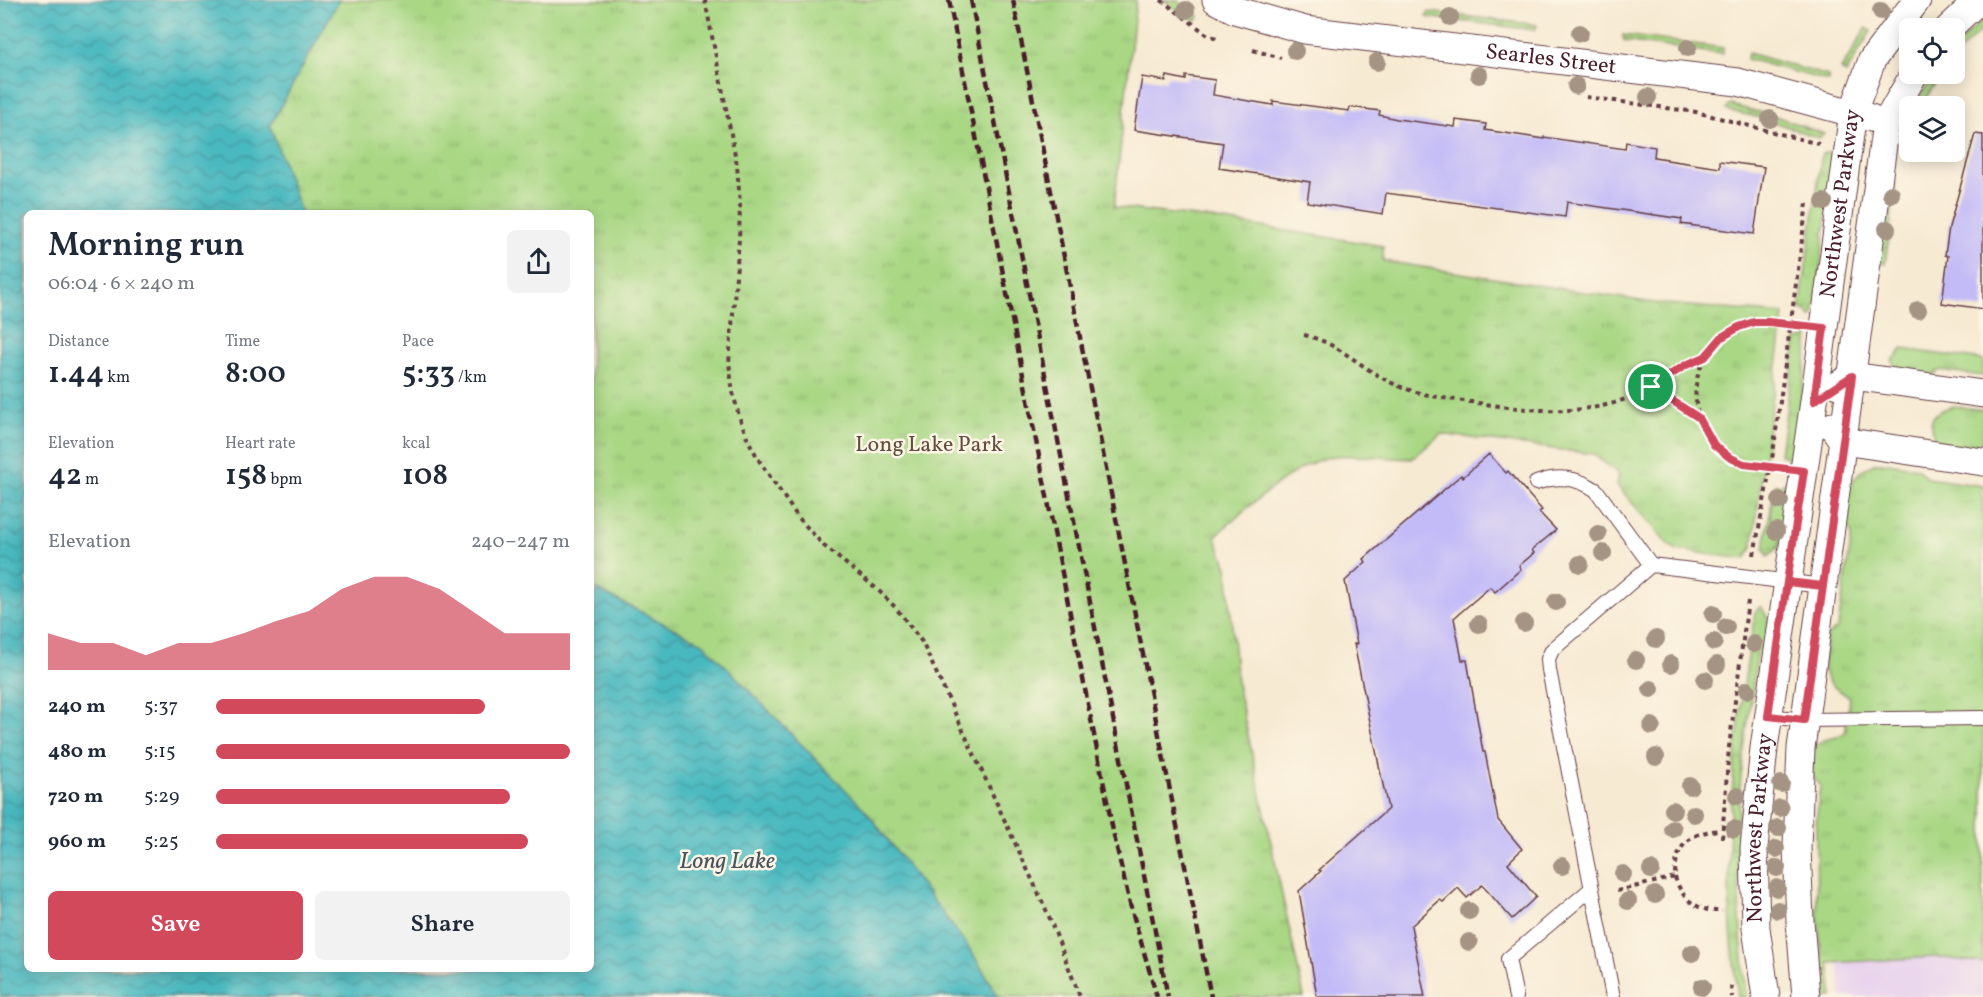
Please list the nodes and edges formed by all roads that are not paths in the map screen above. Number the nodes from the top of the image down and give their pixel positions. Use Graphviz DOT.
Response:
graph roads {
  1 [pos="1216,0"];
  2 [pos="1917,0"];
  3 [pos="1978,0"];
  4 [pos="1959,18"];
  5 [pos="1908,84"];
  6 [pos="1853,112"];
  7 [pos="1886,123"];
  8 [pos="1852,376"];
  9 [pos="1983,394"];
  10 [pos="1814,401"];
  11 [pos="1843,441"];
  12 [pos="1983,462"];
  13 [pos="1536,483"];
  14 [pos="1651,565"];
  15 [pos="1787,582"];
  16 [pos="1823,586"];
  17 [pos="1768,716"];
  18 [pos="1983,718"];
  19 [pos="1804,720"];
  20 [pos="1592,893"];
  21 [pos="1516,997"];
  22 [pos="1613,997"];
  23 [pos="1766,997"];
  24 [pos="1806,997"];
  1 -- 6 [label="street, Searles Street"];
  2 -- 6 [label="street, Northwest Parkway"];
  3 -- 4 [label="street"];
  5 -- 7 [label="street, Northwest Parkway"];
  6 -- 7 [label="street, Searles Street"];
  6 -- 10 [label="street, Northwest Parkway"];
  7 -- 8 [label="street, Northwest Parkway"];
  8 -- 9 [label="street"];
  8 -- 10 [label="street"];
  8 -- 11 [label="street, Northwest Parkway"];
  10 -- 11 [label="street"];
  10 -- 15 [label="street, Northwest Parkway"];
  11 -- 12 [label="street"];
  11 -- 16 [label="street, Northwest Parkway"];
  13 -- 14 [label="lane"];
  14 -- 15 [label="lane"];
  14 -- 20 [label="lane"];
  15 -- 16 [label="lane"];
  15 -- 17 [label="street, Northwest Parkway"];
  16 -- 19 [label="street, Northwest Parkway"];
  17 -- 19 [label="lane"];
  17 -- 23 [label="street, Northwest Parkway"];
  18 -- 19 [label="lane"];
  19 -- 24 [label="street, Northwest Parkway"];
  20 -- 21 [label="lane"];
  20 -- 22 [label="lane"];
}
